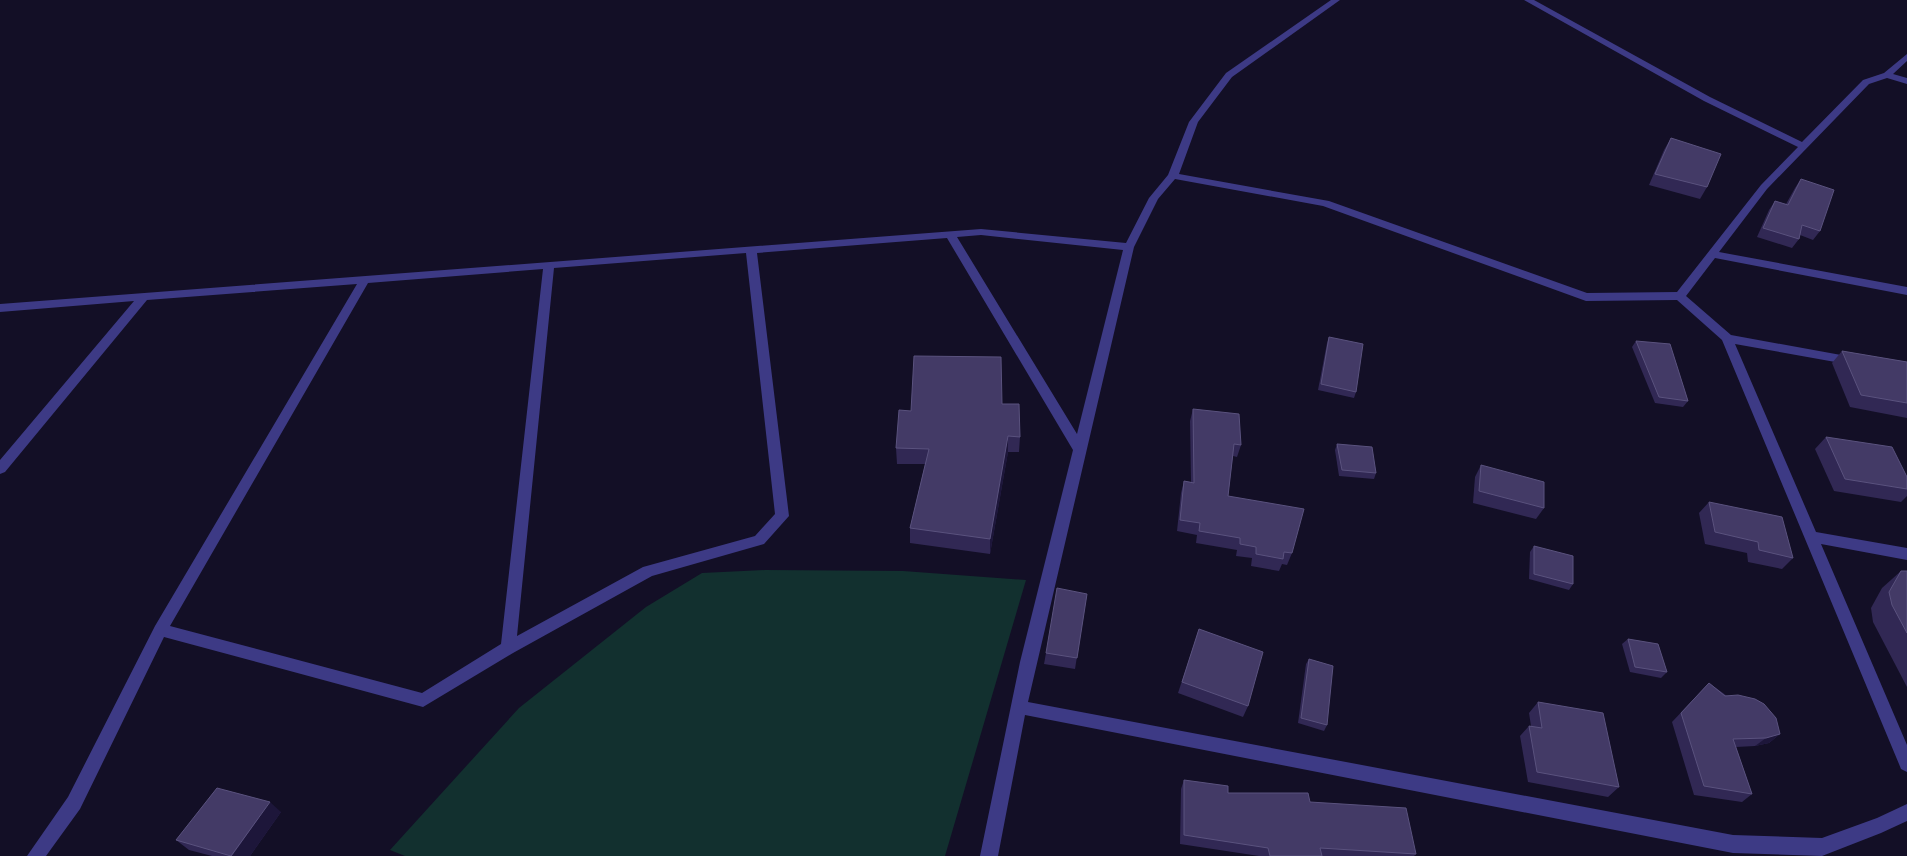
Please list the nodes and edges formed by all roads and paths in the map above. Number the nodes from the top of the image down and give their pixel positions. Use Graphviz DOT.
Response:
graph roads {
  1 [pos="1336,0"];
  2 [pos="1528,0"];
  3 [pos="1907,57"];
  4 [pos="1887,75"];
  5 [pos="1907,81"];
  6 [pos="1803,146"];
  7 [pos="1173,176"];
  8 [pos="950,234"];
  9 [pos="1129,247"];
  10 [pos="751,249"];
  11 [pos="1712,254"];
  12 [pos="549,265"];
  13 [pos="365,279"];
  14 [pos="1907,291"];
  15 [pos="144,296"];
  16 [pos="1680,296"];
  17 [pos="0,308"];
  18 [pos="1727,338"];
  19 [pos="1868,362"];
  20 [pos="1080,450"];
  21 [pos="0,469"];
  22 [pos="1811,537"];
  23 [pos="1907,554"];
  24 [pos="160,630"];
  25 [pos="508,648"];
  26 [pos="1019,707"];
  27 [pos="1907,764"];
  28 [pos="1907,812"];
  29 [pos="36,856"];
  30 [pos="989,856"];
  1 -- 7 [label="street"];
  2 -- 6 [label="street"];
  3 -- 4 [label="street"];
  4 -- 5 [label="street"];
  4 -- 6 [label="street"];
  6 -- 11 [label="street"];
  7 -- 9 [label="street"];
  7 -- 16 [label="street"];
  8 -- 9 [label="street"];
  8 -- 10 [label="street"];
  8 -- 20 [label="street"];
  9 -- 20 [label="street"];
  10 -- 12 [label="street"];
  10 -- 25 [label="street"];
  11 -- 14 [label="street"];
  11 -- 16 [label="street"];
  12 -- 13 [label="street"];
  12 -- 25 [label="street"];
  13 -- 15 [label="street"];
  13 -- 24 [label="street"];
  15 -- 17 [label="street"];
  15 -- 21 [label="street"];
  16 -- 18 [label="street"];
  18 -- 19 [label="street"];
  18 -- 22 [label="street"];
  20 -- 26 [label="street"];
  22 -- 23 [label="street"];
  22 -- 27 [label="street"];
  24 -- 25 [label="street"];
  24 -- 29 [label="street"];
  26 -- 28 [label="street"];
  26 -- 30 [label="street"];
}
